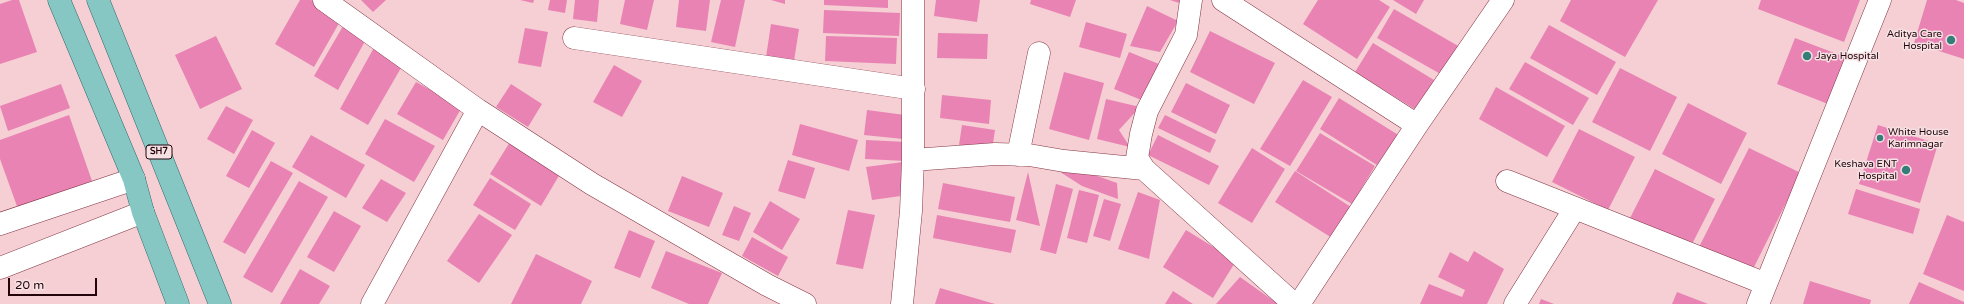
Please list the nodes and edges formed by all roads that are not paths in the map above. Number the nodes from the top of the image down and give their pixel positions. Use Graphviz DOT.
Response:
graph roads {
  1 [pos="59,0"];
  2 [pos="99,0"];
  3 [pos="324,0"];
  4 [pos="913,0"];
  5 [pos="1191,0"];
  6 [pos="1223,0"];
  7 [pos="1504,0"];
  8 [pos="1880,0"];
  9 [pos="574,38"];
  10 [pos="1039,53"];
  11 [pos="914,89"];
  12 [pos="478,110"];
  13 [pos="1417,125"];
  14 [pos="1018,155"];
  15 [pos="913,160"];
  16 [pos="1144,169"];
  17 [pos="134,179"];
  18 [pos="1507,181"];
  19 [pos="1575,208"];
  20 [pos="143,212"];
  21 [pos="0,224"];
  22 [pos="0,268"];
  23 [pos="1766,284"];
  24 [pos="178,304"];
  25 [pos="220,304"];
  26 [pos="372,304"];
  27 [pos="805,304"];
  28 [pos="902,304"];
  29 [pos="1294,304"];
  30 [pos="1300,304"];
  31 [pos="1515,304"];
  32 [pos="1758,304"];
  1 -- 17 [label="main road"];
  2 -- 25 [label="main road, SH7"];
  3 -- 12 [label="street"];
  4 -- 11 [label="street"];
  5 -- 16 [label="street"];
  6 -- 13 [label="street"];
  7 -- 13 [label="street"];
  8 -- 23 [label="street"];
  9 -- 11 [label="street"];
  10 -- 14 [label="street"];
  11 -- 15 [label="street"];
  12 -- 26 [label="street"];
  12 -- 27 [label="street"];
  13 -- 30 [label="street"];
  14 -- 15 [label="street"];
  14 -- 16 [label="street"];
  15 -- 28 [label="street"];
  16 -- 29 [label="street"];
  17 -- 20 [label="main road"];
  17 -- 21 [label="street"];
  18 -- 19 [label="street"];
  19 -- 23 [label="street"];
  19 -- 31 [label="street"];
  20 -- 22 [label="street"];
  20 -- 24 [label="main road"];
  23 -- 32 [label="street"];
}
